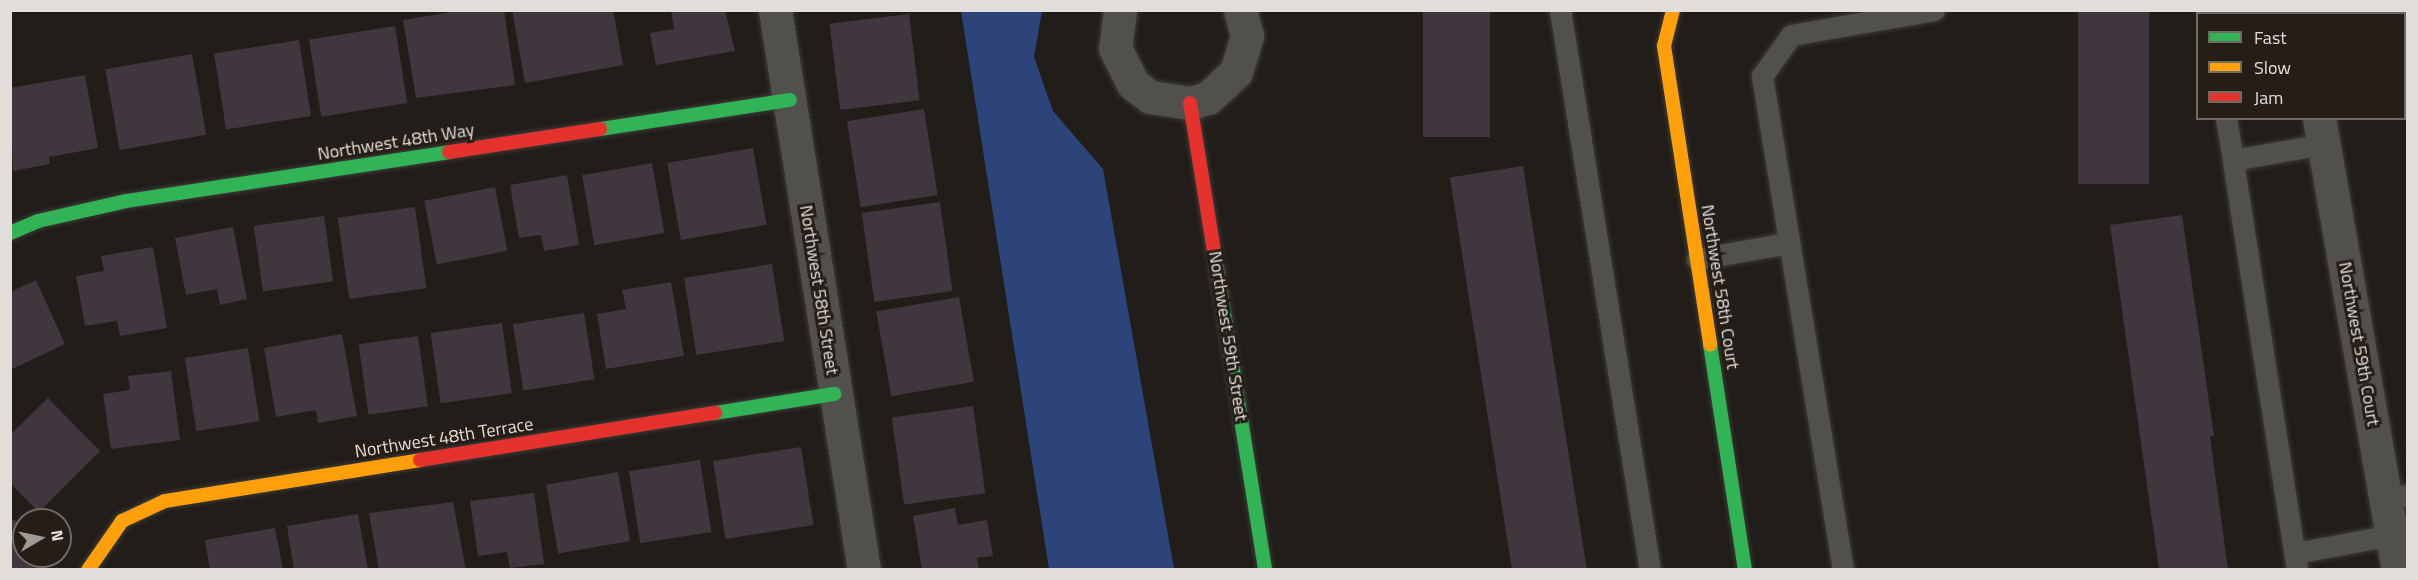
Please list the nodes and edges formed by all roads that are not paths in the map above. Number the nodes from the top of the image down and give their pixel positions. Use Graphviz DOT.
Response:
graph roads {
  1 [pos="775,10"];
  2 [pos="1120,10"];
  3 [pos="1240,10"];
  4 [pos="1560,10"];
  5 [pos="1673,10"];
  6 [pos="1934,10"];
  7 [pos="790,100"];
  8 [pos="1190,103"];
  9 [pos="2226,120"];
  10 [pos="2322,131"];
  11 [pos="2233,160"];
  12 [pos="10,233"];
  13 [pos="1788,243"];
  14 [pos="1697,259"];
  15 [pos="834,394"];
  16 [pos="2396,497"];
  17 [pos="2392,535"];
  18 [pos="2296,561"];
  19 [pos="88,570"];
  20 [pos="864,570"];
  21 [pos="1265,570"];
  22 [pos="1650,570"];
  23 [pos="1745,570"];
  24 [pos="1843,570"];
  25 [pos="2398,570"];
  1 -- 7 [label="street, Northwest 58th Street"];
  2 -- 8 [label="street"];
  3 -- 8 [label="street"];
  4 -- 22 [label="lane"];
  5 -- 14 [label="street, Northwest 58th Court"];
  6 -- 13 [label="lane"];
  7 -- 12 [label="street, Northwest 48th Way"];
  7 -- 15 [label="street, Northwest 58th Street"];
  8 -- 21 [label="street, Northwest 59th Street"];
  9 -- 11 [label="lane"];
  10 -- 11 [label="lane"];
  10 -- 16 [label="street, Northwest 59th Court"];
  11 -- 18 [label="lane"];
  13 -- 14 [label="lane"];
  13 -- 24 [label="lane"];
  14 -- 23 [label="street, Northwest 58th Court"];
  15 -- 19 [label="street, Northwest 48th Terrace"];
  15 -- 20 [label="street, Northwest 58th Street"];
  16 -- 17 [label="street, Northwest 59th Court"];
  17 -- 18 [label="lane"];
  17 -- 25 [label="street, Northwest 59th Court"];
}
